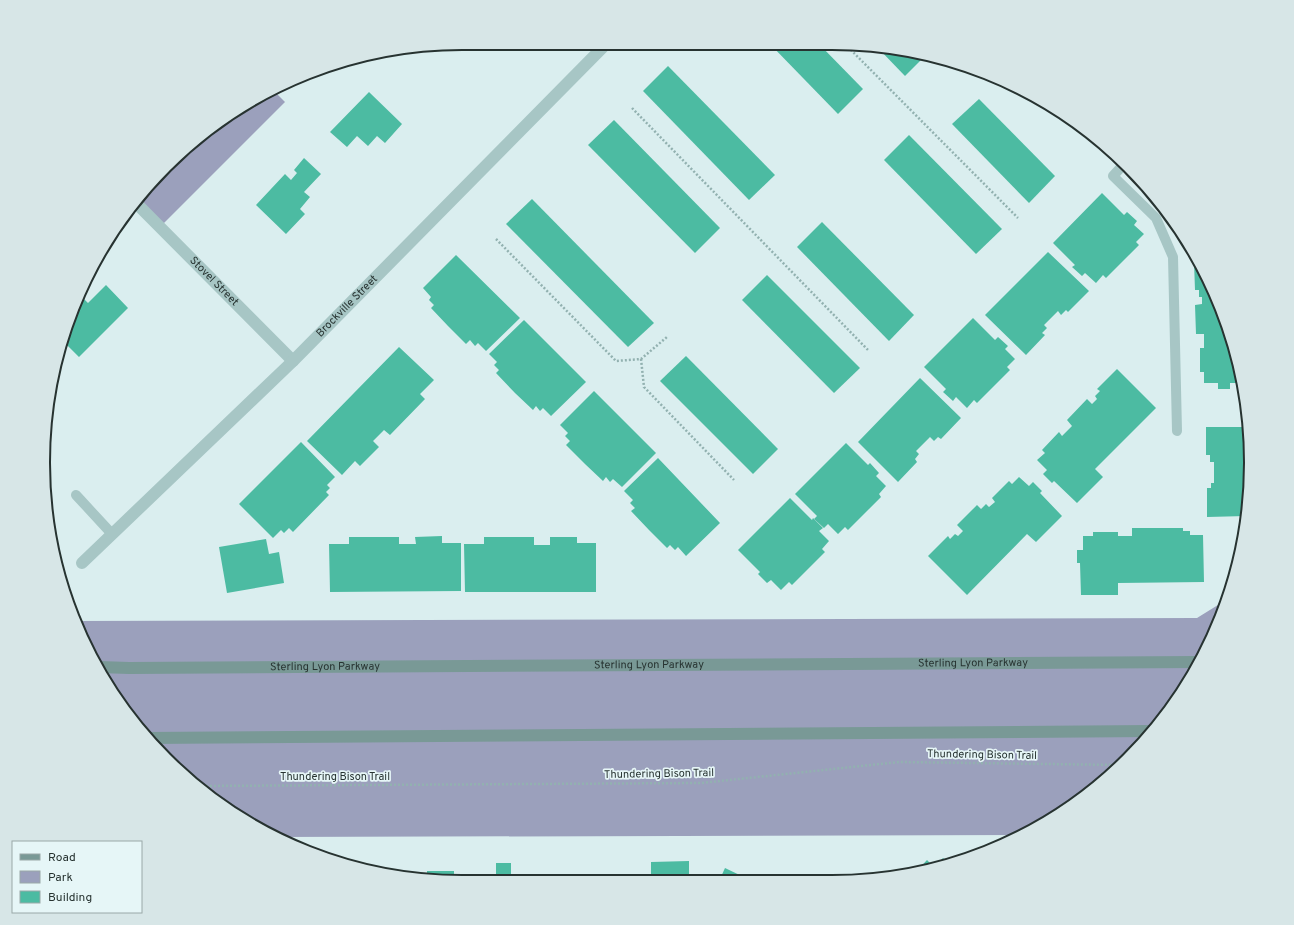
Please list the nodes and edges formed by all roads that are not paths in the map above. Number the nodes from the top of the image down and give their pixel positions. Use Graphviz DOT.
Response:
graph roads {
  1 [pos="600,50"];
  2 [pos="1120,168"];
  3 [pos="139,206"];
  4 [pos="293,361"];
  5 [pos="1177,431"];
  6 [pos="76,495"];
  7 [pos="112,534"];
  8 [pos="82,563"];
  9 [pos="1192,662"];
  10 [pos="104,667"];
  11 [pos="1145,731"];
  12 [pos="156,738"];
  1 -- 4 [label="street, Brockville Street"];
  2 -- 5 [label="lane"];
  3 -- 4 [label="street, Stovel Street"];
  4 -- 7 [label="street, Brockville Street"];
  6 -- 7 [label="lane"];
  7 -- 8 [label="street, Brockville Street"];
  9 -- 10 [label="main road, Sterling Lyon Parkway"];
  11 -- 12 [label="main road"];
}
